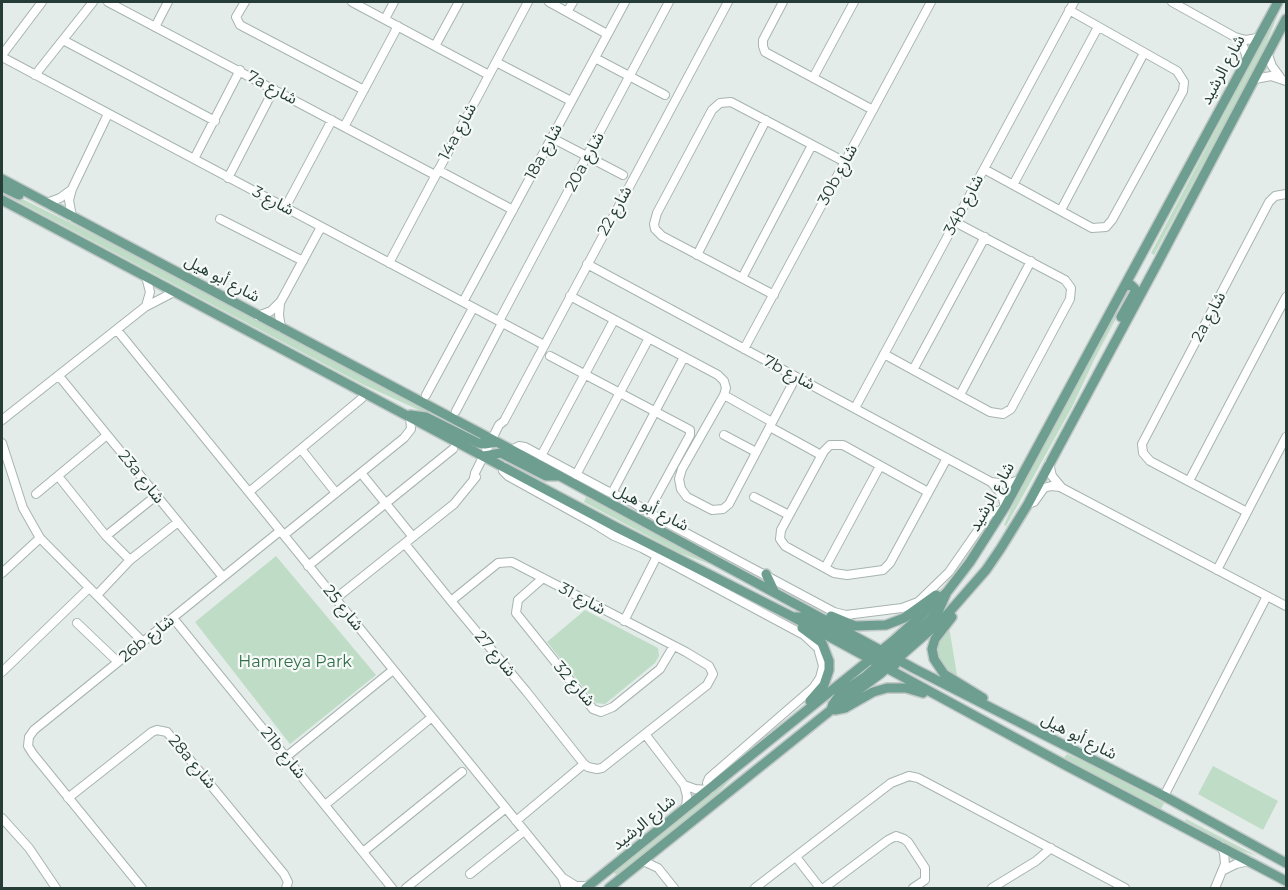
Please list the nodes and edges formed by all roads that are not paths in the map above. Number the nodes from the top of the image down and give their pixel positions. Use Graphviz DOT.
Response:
graph roads {
  1 [pos="42,2"];
  2 [pos="93,2"];
  3 [pos="108,2"];
  4 [pos="168,2"];
  5 [pos="245,2"];
  6 [pos="352,2"];
  7 [pos="394,2"];
  8 [pos="459,2"];
  9 [pos="528,2"];
  10 [pos="549,2"];
  11 [pos="573,2"];
  12 [pos="625,2"];
  13 [pos="669,2"];
  14 [pos="728,2"];
  15 [pos="783,2"];
  16 [pos="855,2"];
  17 [pos="932,2"];
  18 [pos="1074,2"];
  19 [pos="1172,2"];
  20 [pos="1278,2"];
  21 [pos="1069,10"];
  22 [pos="567,12"];
  23 [pos="385,19"];
  24 [pos="1287,19"];
  25 [pos="398,26"];
  26 [pos="155,27"];
  27 [pos="1098,27"];
  28 [pos="607,34"];
  29 [pos="1235,37"];
  30 [pos="1257,38"];
  31 [pos="63,40"];
  32 [pos="435,46"];
  33 [pos="1144,53"];
  34 [pos="1268,55"];
  35 [pos="2,56"];
  36 [pos="595,58"];
  37 [pos="1246,58"];
  38 [pos="496,62"];
  39 [pos="240,70"];
  40 [pos="35,75"];
  41 [pos="489,75"];
  42 [pos="630,76"];
  43 [pos="813,78"];
  44 [pos="1255,79"];
  45 [pos="1284,80"];
  46 [pos="274,89"];
  47 [pos="364,90"];
  48 [pos="665,94"];
  49 [pos="571,101"];
  50 [pos="873,110"];
  51 [pos="108,114"];
  52 [pos="332,120"];
  53 [pos="766,120"];
  54 [pos="215,121"];
  55 [pos="345,127"];
  56 [pos="552,138"];
  57 [pos="812,145"];
  58 [pos="588,157"];
  59 [pos="194,159"];
  60 [pos="845,162"];
  61 [pos="984,169"];
  62 [pos="437,173"];
  63 [pos="622,175"];
  64 [pos="228,178"];
  65 [pos="2,179"];
  66 [pos="1013,185"];
  67 [pos="2,187"];
  68 [pos="72,189"];
  69 [pos="1285,194"];
  70 [pos="2,200"];
  71 [pos="1170,200"];
  72 [pos="44,202"];
  73 [pos="285,208"];
  74 [pos="513,210"];
  75 [pos="1061,210"];
  76 [pos="72,217"];
  77 [pos="220,219"];
  78 [pos="955,222"];
  79 [pos="321,226"];
  80 [pos="985,237"];
  81 [pos="697,255"];
  82 [pos="303,261"];
  83 [pos="1031,261"];
  84 [pos="388,263"];
  85 [pos="587,264"];
  86 [pos="1157,264"];
  87 [pos="146,277"];
  88 [pos="742,278"];
  89 [pos="1125,286"];
  90 [pos="174,292"];
  91 [pos="774,295"];
  92 [pos="570,296"];
  93 [pos="1287,297"];
  94 [pos="281,301"];
  95 [pos="464,302"];
  96 [pos="145,307"];
  97 [pos="473,308"];
  98 [pos="258,316"];
  99 [pos="614,320"];
  100 [pos="501,322"];
  101 [pos="281,328"];
  102 [pos="117,330"];
  103 [pos="649,338"];
  104 [pos="544,345"];
  105 [pos="744,349"];
  106 [pos="884,354"];
  107 [pos="550,356"];
  108 [pos="684,357"];
  109 [pos="1103,363"];
  110 [pos="913,370"];
  111 [pos="585,374"];
  112 [pos="59,376"];
  113 [pos="796,377"];
  114 [pos="725,392"];
  115 [pos="620,393"];
  116 [pos="426,395"];
  117 [pos="960,395"];
  118 [pos="361,399"];
  119 [pos="855,408"];
  120 [pos="456,411"];
  121 [pos="655,411"];
  122 [pos="409,416"];
  123 [pos="2,420"];
  124 [pos="771,424"];
  125 [pos="107,435"];
  126 [pos="724,435"];
  127 [pos="1287,437"];
  128 [pos="2,443"];
  129 [pos="301,449"];
  130 [pos="453,449"];
  131 [pos="512,450"];
  132 [pos="491,451"];
  133 [pos="756,452"];
  134 [pos="821,455"];
  135 [pos="541,456"];
  136 [pos="946,458"];
  137 [pos="1049,463"];
  138 [pos="503,466"];
  139 [pos="880,466"];
  140 [pos="5,468"];
  141 [pos="362,472"];
  142 [pos="576,475"];
  143 [pos="58,476"];
  144 [pos="560,476"];
  145 [pos="1019,480"];
  146 [pos="1189,481"];
  147 [pos="991,482"];
  148 [pos="1062,488"];
  149 [pos="249,492"];
  150 [pos="928,492"];
  151 [pos="336,493"];
  152 [pos="612,493"];
  153 [pos="36,494"];
  154 [pos="157,495"];
  155 [pos="754,497"];
  156 [pos="386,503"];
  157 [pos="1028,504"];
  158 [pos="1005,508"];
  159 [pos="648,512"];
  160 [pos="1247,512"];
  161 [pos="789,515"];
  162 [pos="178,522"];
  163 [pos="282,533"];
  164 [pos="106,536"];
  165 [pos="413,537"];
  166 [pos="40,538"];
  167 [pos="405,543"];
  168 [pos="657,556"];
  169 [pos="130,560"];
  170 [pos="308,566"];
  171 [pos="825,568"];
  172 [pos="1216,570"];
  173 [pos="2,573"];
  174 [pos="765,574"];
  175 [pos="703,575"];
  176 [pos="223,577"];
  177 [pos="543,578"];
  178 [pos="89,588"];
  179 [pos="774,591"];
  180 [pos="947,592"];
  181 [pos="97,595"];
  182 [pos="1267,596"];
  183 [pos="335,599"];
  184 [pos="451,601"];
  185 [pos="957,603"];
  186 [pos="1287,606"];
  187 [pos="813,612"];
  188 [pos="793,617"];
  189 [pos="173,618"];
  190 [pos="624,621"];
  191 [pos="77,623"];
  192 [pos="143,642"];
  193 [pos="673,646"];
  194 [pos="884,659"];
  195 [pos="118,663"];
  196 [pos="393,670"];
  197 [pos="2,672"];
  198 [pos="958,707"];
  199 [pos="831,710"];
  200 [pos="1002,715"];
  201 [pos="801,716"];
  202 [pos="432,717"];
  203 [pos="645,734"];
  204 [pos="1043,736"];
  205 [pos="286,757"];
  206 [pos="584,764"];
  207 [pos="462,772"];
  208 [pos="684,784"];
  209 [pos="709,790"];
  210 [pos="1161,795"];
  211 [pos="68,798"];
  212 [pos="325,805"];
  213 [pos="506,808"];
  214 [pos="686,808"];
  215 [pos="2,818"];
  216 [pos="516,821"];
  217 [pos="524,831"];
  218 [pos="1048,846"];
  219 [pos="1221,846"];
  220 [pos="657,850"];
  221 [pos="363,852"];
  222 [pos="796,857"];
  223 [pos="643,861"];
  224 [pos="1249,861"];
  225 [pos="1287,863"];
  226 [pos="658,867"];
  227 [pos="1224,870"];
  228 [pos="470,874"];
  229 [pos="562,877"];
  230 [pos="1287,881"];
  231 [pos="923,886"];
  232 [pos="588,887"];
  233 [pos="56,888"];
  234 [pos="142,888"];
  235 [pos="286,888"];
  236 [pos="392,888"];
  237 [pos="406,888"];
  238 [pos="566,888"];
  239 [pos="609,888"];
  240 [pos="674,888"];
  241 [pos="755,888"];
  242 [pos="822,888"];
  243 [pos="913,888"];
  244 [pos="993,888"];
  245 [pos="1125,888"];
  246 [pos="1215,888"];
  1 -- 35 [label="street"];
  2 -- 31 [label="street"];
  3 -- 26 [label="street, 7a شارع"];
  4 -- 26 [label="street"];
  5 -- 47 [label="street"];
  6 -- 23 [label="street"];
  7 -- 23 [label="street"];
  8 -- 32 [label="street"];
  9 -- 38 [label="street, 14a شارع"];
  10 -- 22 [label="street"];
  11 -- 22 [label="street"];
  12 -- 28 [label="street, 18a شارع"];
  13 -- 42 [label="street, 20a شارع"];
  14 -- 85 [label="street, شارع 22"];
  15 -- 43 [label="street"];
  16 -- 43 [label="street"];
  17 -- 50 [label="street, 30b شارع"];
  18 -- 21 [label="street, 34b شارع"];
  19 -- 29 [label="street"];
  20 -- 30 [label="main road, شارع الرشيد"];
  21 -- 27 [label="street"];
  21 -- 61 [label="street, 34b شارع"];
  22 -- 28 [label="street"];
  23 -- 25 [label="street"];
  24 -- 34 [label="main road, شارع الرشيد"];
  25 -- 32 [label="street"];
  25 -- 47 [label="street"];
  26 -- 39 [label="street, 7a شارع"];
  27 -- 33 [label="street"];
  27 -- 66 [label="street"];
  28 -- 36 [label="street, 18a شارع"];
  29 -- 30 [label="street"];
  29 -- 37 [label="street"];
  30 -- 37 [label="main road, شارع الرشيد"];
  31 -- 40 [label="street"];
  31 -- 54 [label="street"];
  32 -- 41 [label="street"];
  33 -- 75 [label="street"];
  33 -- 75 [label="street"];
  34 -- 44 [label="main road, شارع الرشيد"];
  34 -- 45 [label="street"];
  35 -- 40 [label="street, شارع 3"];
  36 -- 42 [label="street"];
  36 -- 49 [label="street, 18a شارع"];
  37 -- 71 [label="main road, شارع الرشيد"];
  38 -- 41 [label="street, 14a شارع"];
  38 -- 49 [label="street"];
  39 -- 46 [label="street, 7a شارع"];
  39 -- 54 [label="street"];
  40 -- 51 [label="street, شارع 3"];
  41 -- 62 [label="street, 14a شارع"];
  42 -- 48 [label="street"];
  42 -- 58 [label="street, 20a شارع"];
  43 -- 50 [label="street"];
  44 -- 45 [label="street"];
  44 -- 86 [label="main road, شارع الرشيد"];
  46 -- 52 [label="street, 7a شارع"];
  46 -- 64 [label="street"];
  47 -- 55 [label="street"];
  49 -- 56 [label="street, 18a شارع"];
  50 -- 60 [label="street, 30b شارع"];
  51 -- 59 [label="street, شارع 3"];
  51 -- 68 [label="street"];
  52 -- 55 [label="street, 7a شارع"];
  52 -- 73 [label="street"];
  53 -- 57 [label="street"];
  53 -- 81 [label="street"];
  53 -- 81 [label="street"];
  54 -- 59 [label="street"];
  55 -- 62 [label="street, 7a شارع"];
  56 -- 58 [label="street"];
  56 -- 74 [label="street, 18a شارع"];
  57 -- 60 [label="street"];
  57 -- 88 [label="street"];
  58 -- 63 [label="street"];
  58 -- 100 [label="street, 20a شارع"];
  59 -- 64 [label="street, شارع 3"];
  60 -- 91 [label="street, 30b شارع"];
  61 -- 66 [label="street"];
  61 -- 78 [label="street, 34b شارع"];
  62 -- 74 [label="street, 7a شارع"];
  62 -- 84 [label="street, 14a شارع"];
  64 -- 73 [label="street, شارع 3"];
  65 -- 72 [label="main road, شارع أبو هيل"];
  66 -- 75 [label="street"];
  67 -- 72 [label="main road"];
  68 -- 72 [label="street"];
  68 -- 76 [label="street"];
  69 -- 146 [label="street, 2a شارع"];
  70 -- 87 [label="main road, شارع أبو هيل"];
  71 -- 86 [label="main road"];
  71 -- 89 [label="main road, شارع الرشيد"];
  72 -- 76 [label="main road, شارع أبو هيل"];
  73 -- 79 [label="street, شارع 3"];
  74 -- 95 [label="street, 18a شارع"];
  76 -- 98 [label="main road, شارع أبو هيل"];
  77 -- 82 [label="street"];
  78 -- 80 [label="street"];
  78 -- 106 [label="street, 34b شارع"];
  79 -- 82 [label="street"];
  79 -- 84 [label="street, شارع 3"];
  80 -- 83 [label="street"];
  80 -- 110 [label="street"];
  81 -- 88 [label="street"];
  82 -- 94 [label="street"];
  83 -- 117 [label="street"];
  83 -- 117 [label="street"];
  84 -- 95 [label="street, شارع 3"];
  85 -- 92 [label="street, شارع 22"];
  85 -- 105 [label="street, 7b شارع"];
  86 -- 109 [label="main road, شارع الرشيد"];
  87 -- 90 [label="main road, شارع أبو هيل"];
  87 -- 96 [label="street"];
  88 -- 91 [label="street"];
  89 -- 109 [label="main road"];
  89 -- 145 [label="main road, شارع الرشيد"];
  90 -- 96 [label="street"];
  90 -- 122 [label="main road, شارع أبو هيل"];
  91 -- 105 [label="street, 30b شارع"];
  92 -- 99 [label="street"];
  92 -- 104 [label="street, شارع 22"];
  93 -- 146 [label="street"];
  94 -- 98 [label="street"];
  94 -- 101 [label="street"];
  95 -- 97 [label="street, شارع 3"];
  96 -- 102 [label="street"];
  97 -- 100 [label="street, شارع 3"];
  97 -- 116 [label="street"];
  98 -- 101 [label="main road, شارع أبو هيل"];
  99 -- 103 [label="street"];
  99 -- 111 [label="street"];
  100 -- 104 [label="street, شارع 3"];
  100 -- 120 [label="street, 20a شارع"];
  101 -- 132 [label="main road, شارع أبو هيل"];
  102 -- 112 [label="street"];
  102 -- 149 [label="street, شارع 25"];
  103 -- 108 [label="street"];
  103 -- 115 [label="street"];
  104 -- 132 [label="street, شارع 22"];
  105 -- 113 [label="street, 7b شارع"];
  106 -- 110 [label="street"];
  106 -- 119 [label="street, 34b شارع"];
  107 -- 111 [label="street"];
  108 -- 114 [label="street"];
  108 -- 121 [label="street"];
  109 -- 137 [label="main road, شارع الرشيد"];
  110 -- 117 [label="street"];
  111 -- 115 [label="street"];
  111 -- 135 [label="street"];
  112 -- 123 [label="street"];
  112 -- 125 [label="street, 23a شارع"];
  113 -- 119 [label="street, 7b شارع"];
  113 -- 124 [label="street"];
  114 -- 124 [label="street"];
  114 -- 133 [label="street"];
  115 -- 121 [label="street"];
  115 -- 142 [label="street"];
  118 -- 129 [label="street"];
  119 -- 136 [label="street, 7b شارع"];
  121 -- 152 [label="street"];
  121 -- 159 [label="street"];
  122 -- 132 [label="main road, شارع أبو هيل"];
  122 -- 141 [label="street, 26b شارع"];
  124 -- 133 [label="street"];
  124 -- 134 [label="street"];
  125 -- 143 [label="street"];
  125 -- 154 [label="street, 23a شارع"];
  126 -- 133 [label="street"];
  127 -- 160 [label="street"];
  128 -- 140 [label="street"];
  129 -- 149 [label="street"];
  129 -- 151 [label="street"];
  130 -- 156 [label="street"];
  131 -- 132 [label="main road, شارع أبو هيل"];
  131 -- 135 [label="street"];
  131 -- 144 [label="main road, شارع أبو هيل"];
  132 -- 138 [label="main road, شارع أبو هيل"];
  132 -- 144 [label="main road"];
  132 -- 165 [label="street, شارع 22"];
  134 -- 139 [label="street"];
  134 -- 161 [label="street"];
  135 -- 142 [label="street"];
  136 -- 147 [label="street, 7b شارع"];
  136 -- 150 [label="street"];
  137 -- 148 [label="street"];
  137 -- 157 [label="main road, شارع الرشيد"];
  138 -- 168 [label="street"];
  138 -- 175 [label="main road, شارع أبو هيل"];
  139 -- 150 [label="street"];
  139 -- 171 [label="street"];
  140 -- 166 [label="street"];
  141 -- 151 [label="street, 26b شارع"];
  141 -- 156 [label="street"];
  142 -- 152 [label="street"];
  143 -- 153 [label="street"];
  143 -- 164 [label="street"];
  144 -- 179 [label="main road, شارع أبو هيل"];
  145 -- 147 [label="street"];
  145 -- 158 [label="main road, شارع الرشيد"];
  146 -- 160 [label="street"];
  147 -- 158 [label="street"];
  148 -- 157 [label="street"];
  148 -- 172 [label="street"];
  149 -- 163 [label="street, شارع 25"];
  150 -- 171 [label="street"];
  151 -- 163 [label="street, 26b شارع"];
  152 -- 159 [label="street"];
  154 -- 162 [label="street, 23a شارع"];
  154 -- 164 [label="street"];
  155 -- 161 [label="street"];
  156 -- 165 [label="street"];
  156 -- 170 [label="street"];
  157 -- 185 [label="main road, شارع الرشيد"];
  158 -- 174 [label="street"];
  158 -- 180 [label="main road, شارع الرشيد"];
  159 -- 174 [label="street"];
  160 -- 172 [label="street"];
  161 -- 171 [label="street"];
  162 -- 169 [label="street"];
  162 -- 176 [label="street, 23a شارع"];
  163 -- 170 [label="street, شارع 25"];
  163 -- 176 [label="street, 26b شارع"];
  164 -- 169 [label="street"];
  165 -- 167 [label="street, شارع 22"];
  166 -- 173 [label="street"];
  166 -- 178 [label="street"];
  167 -- 183 [label="street, شارع 22"];
  167 -- 184 [label="street, شارع 27"];
  168 -- 175 [label="street"];
  168 -- 190 [label="street"];
  169 -- 181 [label="street"];
  170 -- 183 [label="street, شارع 25"];
  172 -- 182 [label="street"];
  174 -- 179 [label="main road"];
  175 -- 188 [label="main road, شارع أبو هيل"];
  175 -- 209 [label="street"];
  176 -- 189 [label="street, 26b شارع"];
  177 -- 184 [label="street, شارع 31"];
  177 -- 190 [label="street, شارع 31"];
  177 -- 193 [label="street, شارع 32"];
  178 -- 181 [label="street"];
  178 -- 197 [label="street"];
  179 -- 187 [label="main road, شارع أبو هيل"];
  180 -- 187 [label="main road"];
  180 -- 194 [label="main road, شارع الرشيد"];
  181 -- 192 [label="street"];
  182 -- 186 [label="street"];
  182 -- 210 [label="street"];
  183 -- 196 [label="street, شارع 25"];
  184 -- 206 [label="street, شارع 27"];
  185 -- 194 [label="main road, شارع الرشيد"];
  185 -- 200 [label="main road"];
  187 -- 194 [label="main road, شارع أبو هيل"];
  188 -- 194 [label="main road"];
  188 -- 201 [label="main road"];
  189 -- 192 [label="street, 26b شارع"];
  189 -- 205 [label="street, 21b شارع"];
  190 -- 193 [label="street, شارع 31"];
  191 -- 195 [label="street"];
  192 -- 195 [label="street, 26b شارع"];
  193 -- 203 [label="street, شارع 31"];
  194 -- 198 [label="main road, شارع أبو هيل"];
  194 -- 199 [label="main road"];
  194 -- 200 [label="main road, شارع أبو هيل"];
  194 -- 201 [label="main road, شارع الرشيد"];
  194 -- 204 [label="main road"];
  195 -- 211 [label="street, 26b شارع"];
  196 -- 202 [label="street, شارع 25"];
  196 -- 205 [label="street"];
  198 -- 199 [label="main road"];
  198 -- 219 [label="main road, شارع أبو هيل"];
  199 -- 220 [label="main road, شارع الرشيد"];
  200 -- 204 [label="main road, شارع أبو هيل"];
  201 -- 209 [label="main road, شارع الرشيد"];
  202 -- 212 [label="street"];
  202 -- 213 [label="street, شارع 25"];
  203 -- 206 [label="street"];
  203 -- 208 [label="street"];
  204 -- 210 [label="main road, شارع أبو هيل"];
  205 -- 212 [label="street, 21b شارع"];
  206 -- 216 [label="street"];
  207 -- 221 [label="street"];
  208 -- 209 [label="street"];
  208 -- 214 [label="street"];
  209 -- 214 [label="main road, شارع الرشيد"];
  210 -- 225 [label="main road, شارع أبو هيل"];
  211 -- 234 [label="street"];
  211 -- 235 [label="street, 28a شارع"];
  212 -- 221 [label="street, 21b شارع"];
  213 -- 216 [label="street, شارع 25"];
  213 -- 237 [label="street"];
  214 -- 232 [label="main road, شارع الرشيد"];
  215 -- 233 [label="street"];
  216 -- 217 [label="street, شارع 25"];
  217 -- 228 [label="street"];
  217 -- 229 [label="street, شارع 25"];
  218 -- 222 [label="street"];
  218 -- 244 [label="street"];
  218 -- 245 [label="street"];
  219 -- 224 [label="main road, شارع أبو هيل"];
  219 -- 227 [label="street"];
  220 -- 223 [label="main road, شارع الرشيد"];
  220 -- 226 [label="street"];
  221 -- 236 [label="street, 21b شارع"];
  222 -- 241 [label="street"];
  222 -- 242 [label="street"];
  223 -- 226 [label="street"];
  223 -- 239 [label="main road, شارع الرشيد"];
  224 -- 227 [label="street"];
  224 -- 230 [label="main road, شارع أبو هيل"];
  226 -- 240 [label="street"];
  227 -- 246 [label="street"];
  229 -- 232 [label="street"];
  229 -- 238 [label="street, شارع 25"];
  231 -- 242 [label="street"];
  231 -- 243 [label="street"];
}
